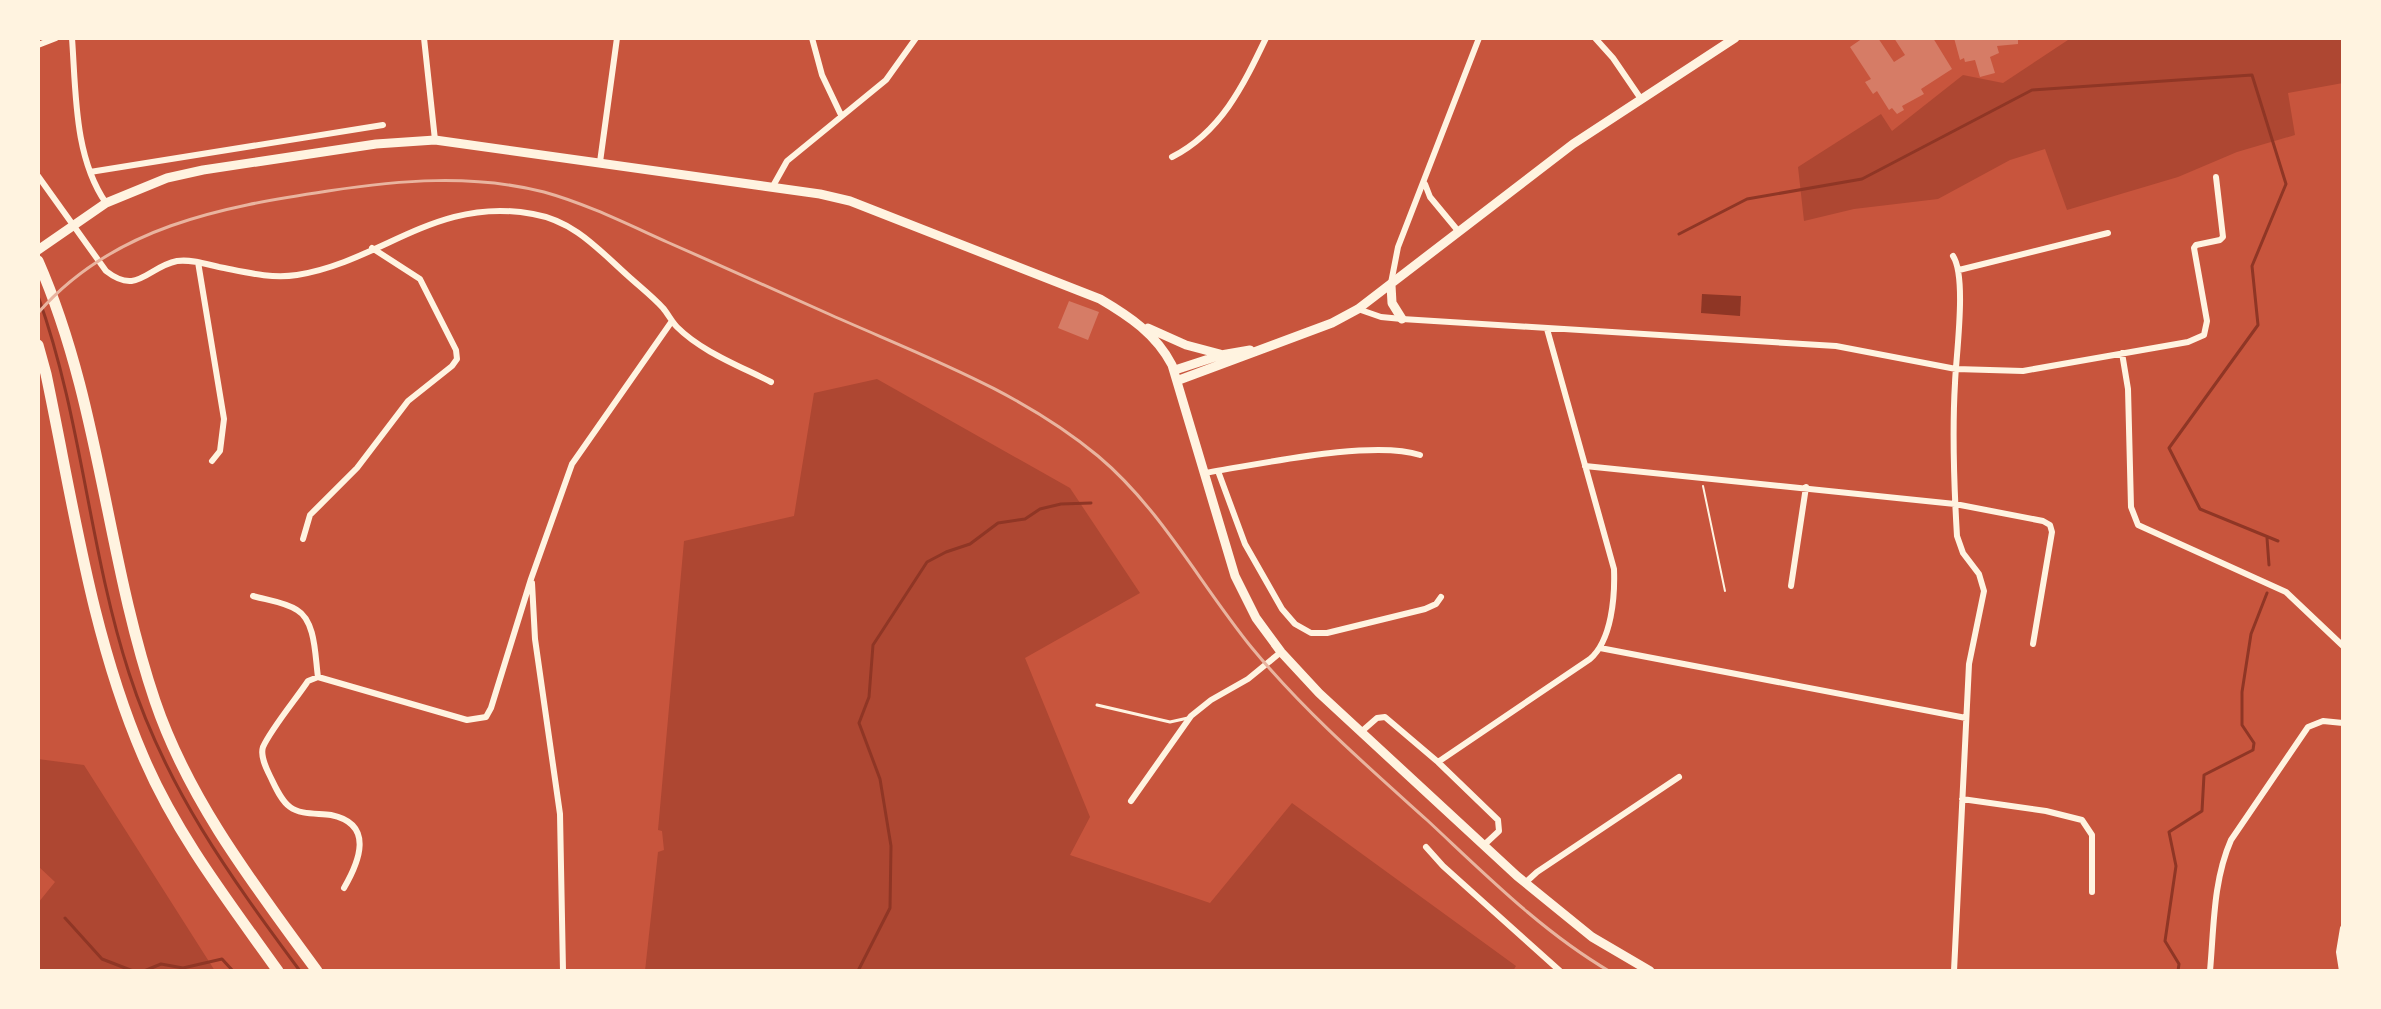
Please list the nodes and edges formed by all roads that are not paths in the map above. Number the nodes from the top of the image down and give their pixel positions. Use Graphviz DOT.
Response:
graph roads {
  1 [pos="56,38"];
  2 [pos="72,38"];
  3 [pos="424,38"];
  4 [pos="617,38"];
  5 [pos="812,38"];
  6 [pos="916,38"];
  7 [pos="1266,38"];
  8 [pos="1479,38"];
  9 [pos="1595,38"];
  10 [pos="1735,38"];
  11 [pos="38,45"];
  12 [pos="1641,99"];
  13 [pos="841,115"];
  14 [pos="383,125"];
  15 [pos="318,135"];
  16 [pos="435,140"];
  17 [pos="322,152"];
  18 [pos="1172,157"];
  19 [pos="600,162"];
  20 [pos="90,172"];
  21 [pos="38,176"];
  22 [pos="2216,177"];
  23 [pos="1424,182"];
  24 [pos="773,186"];
  25 [pos="106,203"];
  26 [pos="1459,232"];
  27 [pos="2108,233"];
  28 [pos="372,248"];
  29 [pos="38,250"];
  30 [pos="1953,256"];
  31 [pos="38,261"];
  32 [pos="198,262"];
  33 [pos="1959,270"];
  34 [pos="1391,285"];
  35 [pos="1358,309"];
  36 [pos="1402,319"];
  37 [pos="672,321"];
  38 [pos="1137,323"];
  39 [pos="1547,329"];
  40 [pos="38,345"];
  41 [pos="1269,346"];
  42 [pos="2122,353"];
  43 [pos="1221,355"];
  44 [pos="1956,369"];
  45 [pos="1177,375"];
  46 [pos="771,382"];
  47 [pos="1420,455"];
  48 [pos="212,461"];
  49 [pos="1585,466"];
  50 [pos="1218,471"];
  51 [pos="1204,473"];
  52 [pos="1806,487"];
  53 [pos="1955,504"];
  54 [pos="303,539"];
  55 [pos="531,579"];
  56 [pos="1791,586"];
  57 [pos="253,596"];
  58 [pos="1441,597"];
  59 [pos="2033,644"];
  60 [pos="2343,646"];
  61 [pos="1600,648"];
  62 [pos="1281,652"];
  63 [pos="318,677"];
  64 [pos="1097,705"];
  65 [pos="1191,716"];
  66 [pos="1966,718"];
  67 [pos="2343,723"];
  68 [pos="1361,732"];
  69 [pos="1438,762"];
  70 [pos="1679,777"];
  71 [pos="1962,799"];
  72 [pos="1131,801"];
  73 [pos="1484,845"];
  74 [pos="1426,847"];
  75 [pos="1525,883"];
  76 [pos="344,888"];
  77 [pos="2092,892"];
  78 [pos="2343,928"];
  79 [pos="278,971"];
  80 [pos="317,971"];
  81 [pos="563,971"];
  82 [pos="1560,971"];
  83 [pos="1650,971"];
  84 [pos="1954,971"];
  85 [pos="2210,971"];
  86 [pos="2342,971"];
  1 -- 11 [label="street"];
  2 -- 20 [label="street"];
  3 -- 16 [label="street"];
  4 -- 19 [label="street"];
  5 -- 13 [label="street"];
  6 -- 13 [label="street"];
  7 -- 18 [label="street"];
  8 -- 23 [label="street"];
  9 -- 12 [label="street"];
  10 -- 12 [label="main road"];
  12 -- 26 [label="main road"];
  13 -- 24 [label="street"];
  14 -- 15 [label="street"];
  15 -- 17 [label="street"];
  15 -- 20 [label="street"];
  16 -- 17 [label="main road"];
  16 -- 19 [label="main road"];
  17 -- 25 [label="main road"];
  19 -- 24 [label="main road"];
  20 -- 25 [label="street"];
  21 -- 32 [label="street"];
  22 -- 42 [label="street"];
  23 -- 26 [label="street"];
  23 -- 34 [label="street"];
  24 -- 38 [label="main road"];
  25 -- 29 [label="main road"];
  26 -- 34 [label="main road"];
  27 -- 33 [label="street"];
  28 -- 32 [label="street"];
  28 -- 37 [label="street"];
  28 -- 54 [label="street"];
  30 -- 33 [label="street"];
  31 -- 80 [label="highway"];
  32 -- 48 [label="street"];
  33 -- 44 [label="street"];
  34 -- 35 [label="main road"];
  34 -- 36 [label="main road"];
  35 -- 36 [label="street"];
  35 -- 41 [label="main road"];
  36 -- 39 [label="street"];
  37 -- 46 [label="street"];
  37 -- 55 [label="street"];
  38 -- 43 [label="main road"];
  38 -- 45 [label="main road"];
  39 -- 44 [label="street"];
  39 -- 49 [label="street"];
  40 -- 79 [label="highway"];
  41 -- 43 [label="main road"];
  41 -- 45 [label="main road"];
  42 -- 44 [label="street"];
  42 -- 60 [label="street"];
  43 -- 45 [label="main road"];
  44 -- 53 [label="street"];
  45 -- 51 [label="main road"];
  47 -- 50 [label="street"];
  49 -- 52 [label="street"];
  49 -- 61 [label="street"];
  50 -- 51 [label="street"];
  50 -- 58 [label="street"];
  51 -- 62 [label="main road"];
  52 -- 53 [label="street"];
  52 -- 56 [label="street"];
  53 -- 59 [label="street"];
  53 -- 66 [label="street"];
  55 -- 63 [label="street"];
  55 -- 81 [label="street"];
  57 -- 63 [label="street"];
  61 -- 66 [label="street"];
  61 -- 69 [label="street"];
  62 -- 65 [label="street"];
  62 -- 68 [label="main road"];
  63 -- 76 [label="street"];
  64 -- 65 [label="lane"];
  65 -- 72 [label="street"];
  66 -- 71 [label="street"];
  67 -- 85 [label="street"];
  68 -- 69 [label="street"];
  68 -- 73 [label="main road"];
  69 -- 73 [label="street"];
  70 -- 75 [label="street"];
  71 -- 77 [label="street"];
  71 -- 84 [label="street"];
  73 -- 75 [label="main road"];
  74 -- 82 [label="street"];
  75 -- 83 [label="main road"];
  78 -- 86 [label="street"];
}
